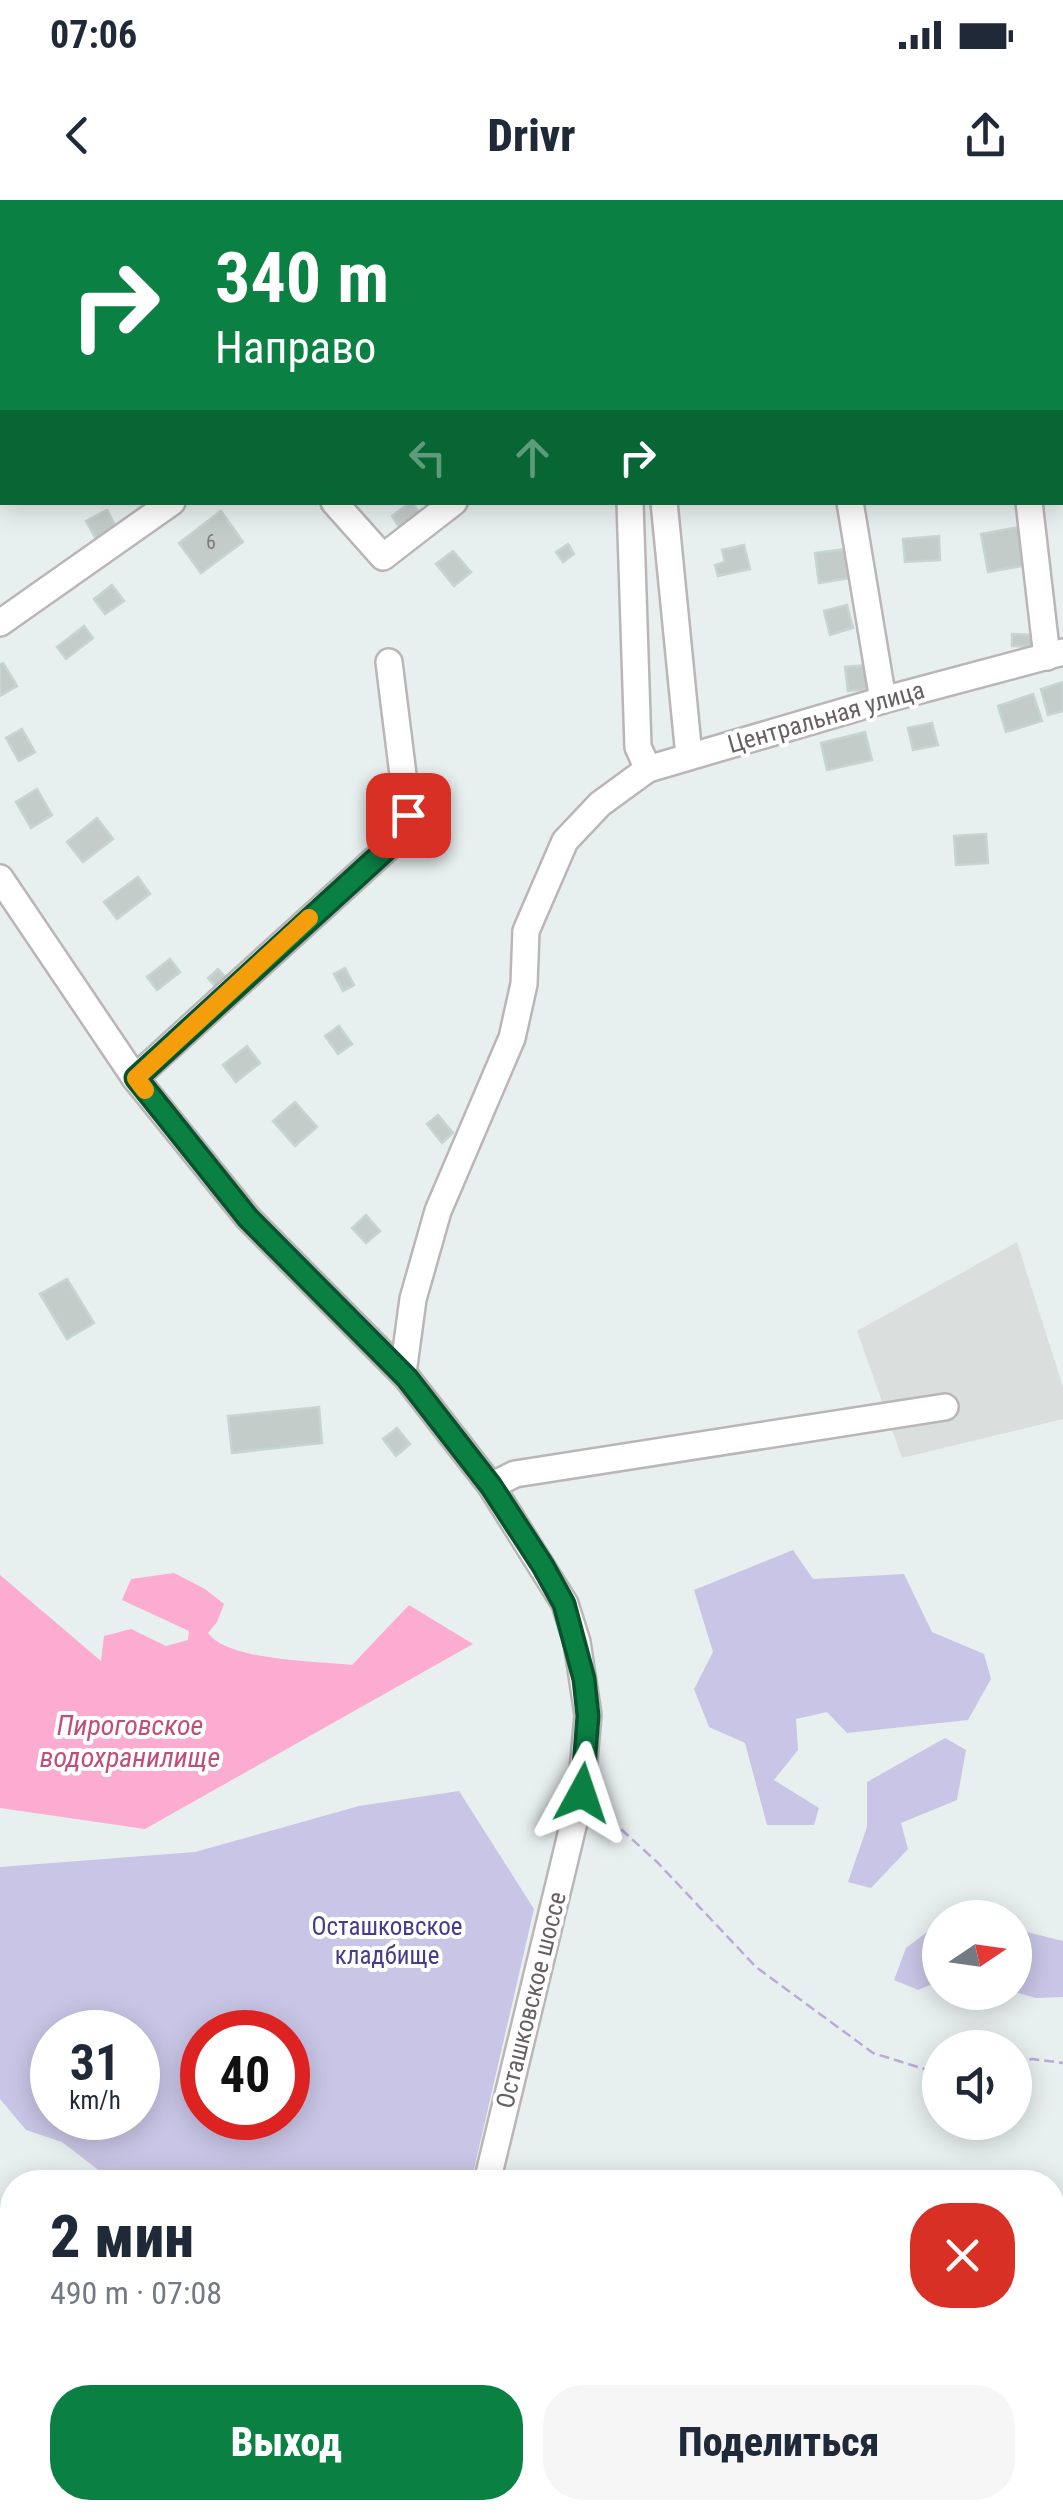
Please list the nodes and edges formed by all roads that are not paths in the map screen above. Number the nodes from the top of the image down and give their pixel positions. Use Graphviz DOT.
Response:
graph roads {
  1 [pos="168,505"];
  2 [pos="337,505"];
  3 [pos="450,505"];
  4 [pos="630,505"];
  5 [pos="664,505"];
  6 [pos="850,505"];
  7 [pos="1030,505"];
  8 [pos="0,623"];
  9 [pos="1055,654"];
  10 [pos="389,662"];
  11 [pos="883,700"];
  12 [pos="690,756"];
  13 [pos="648,769"];
  14 [pos="0,878"];
  15 [pos="136,1078"];
  16 [pos="402,1373"];
  17 [pos="945,1407"];
  18 [pos="491,1486"];
  19 [pos="490,2170"];
  1 -- 8 [label="street"];
  2 -- 3 [label="street"];
  4 -- 13 [label="street"];
  5 -- 12 [label="street"];
  6 -- 11 [label="street"];
  7 -- 9 [label="street"];
  9 -- 11 [label="street, Центральная улица"];
  10 -- 15 [label="street"];
  11 -- 12 [label="street, Центральная улица"];
  12 -- 13 [label="street, Центральная улица"];
  13 -- 16 [label="street, Центральная улица"];
  14 -- 15 [label="street, Осташковское шоссе"];
  15 -- 16 [label="street, Осташковское шоссе"];
  16 -- 18 [label="street, Осташковское шоссе"];
  17 -- 18 [label="street"];
  18 -- 19 [label="street, Осташковское шоссе"];
}
